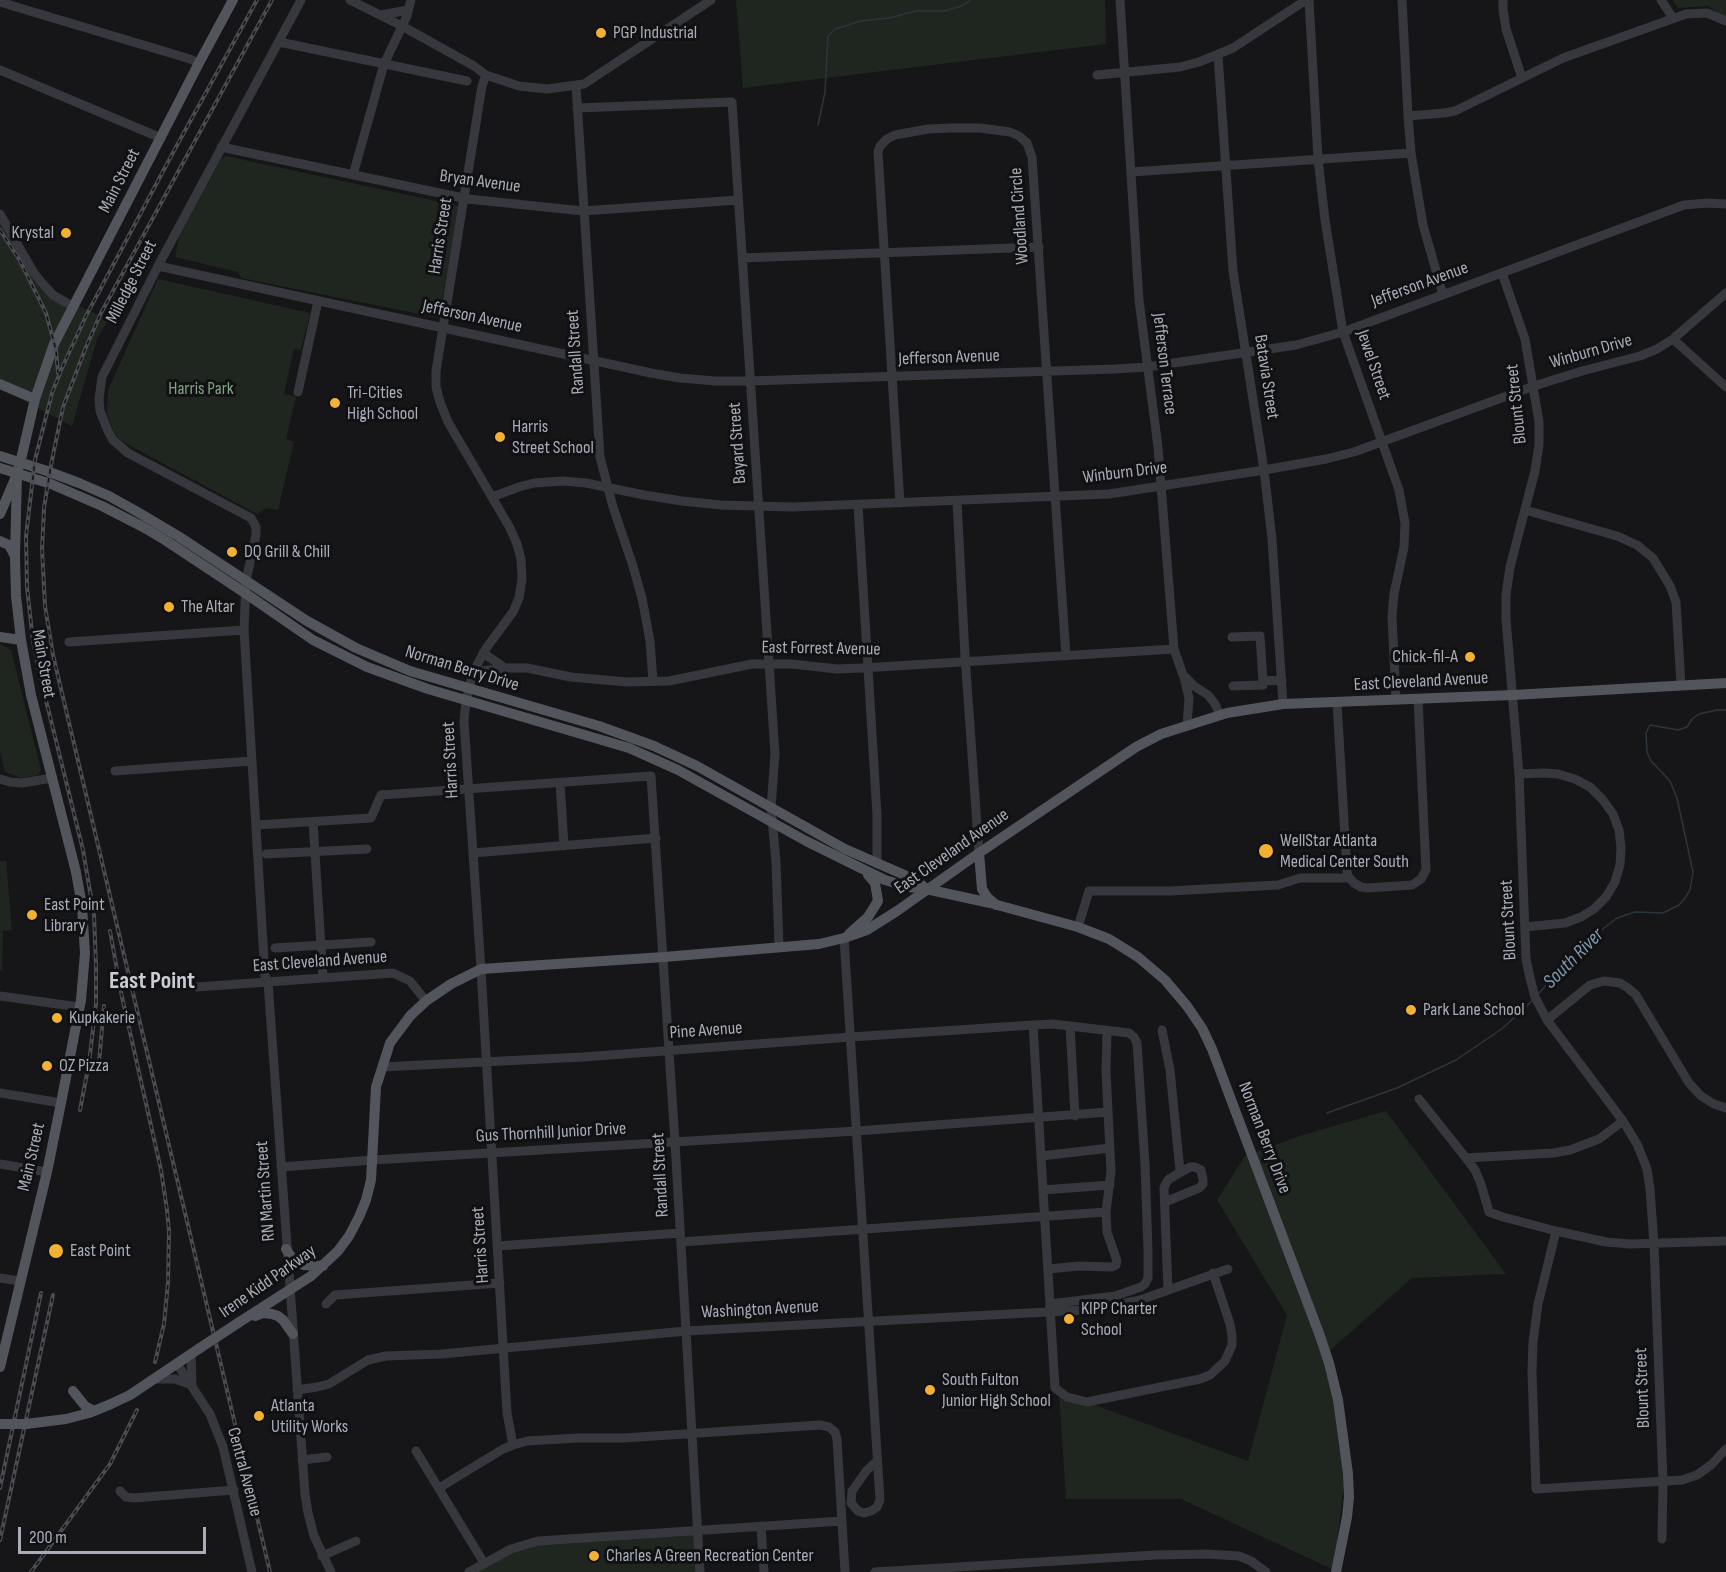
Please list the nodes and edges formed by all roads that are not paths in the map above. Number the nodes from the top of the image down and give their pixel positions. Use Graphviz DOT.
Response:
graph roads {
  1 [pos="233,0"];
  2 [pos="301,0"];
  3 [pos="350,0"];
  4 [pos="711,0"];
  5 [pos="1120,0"];
  6 [pos="1307,0"];
  7 [pos="1402,0"];
  8 [pos="1503,0"];
  9 [pos="1661,0"];
  10 [pos="0,2"];
  11 [pos="410,5"];
  12 [pos="379,15"];
  13 [pos="1673,18"];
  14 [pos="1726,21"];
  15 [pos="402,26"];
  16 [pos="279,42"];
  17 [pos="1218,55"];
  18 [pos="199,63"];
  19 [pos="384,64"];
  20 [pos="0,70"];
  21 [pos="1124,72"];
  22 [pos="486,75"];
  23 [pos="1097,75"];
  24 [pos="1522,78"];
  25 [pos="468,81"];
  26 [pos="576,85"];
  27 [pos="577,108"];
  28 [pos="1408,116"];
  29 [pos="160,138"];
  30 [pos="221,147"];
  31 [pos="1411,153"];
  32 [pos="1318,159"];
  33 [pos="1225,166"];
  34 [pos="1131,172"];
  35 [pos="353,175"];
  36 [pos="464,199"];
  37 [pos="738,200"];
  38 [pos="1726,204"];
  39 [pos="583,210"];
  40 [pos="0,214"];
  41 [pos="1039,248"];
  42 [pos="884,253"];
  43 [pos="742,258"];
  44 [pos="158,266"];
  45 [pos="1502,273"];
  46 [pos="1726,293"];
  47 [pos="1443,295"];
  48 [pos="318,301"];
  49 [pos="74,307"];
  50 [pos="442,328"];
  51 [pos="1343,332"];
  52 [pos="1673,339"];
  53 [pos="1246,353"];
  54 [pos="594,360"];
  55 [pos="1147,367"];
  56 [pos="1047,371"];
  57 [pos="891,376"];
  58 [pos="750,381"];
  59 [pos="0,384"];
  60 [pos="1534,386"];
  61 [pos="1726,387"];
  62 [pos="298,392"];
  63 [pos="35,399"];
  64 [pos="1382,443"];
  65 [pos="0,456"];
  66 [pos="0,468"];
  67 [pos="1264,470"];
  68 [pos="15,484"];
  69 [pos="1161,486"];
  70 [pos="607,487"];
  71 [pos="492,497"];
  72 [pos="1055,497"];
  73 [pos="957,501"];
  74 [pos="900,503"];
  75 [pos="858,505"];
  76 [pos="759,507"];
  77 [pos="1525,510"];
  78 [pos="0,514"];
  79 [pos="254,521"];
  80 [pos="0,541"];
  81 [pos="15,556"];
  82 [pos="246,581"];
  83 [pos="245,593"];
  84 [pos="244,630"];
  85 [pos="0,637"];
  86 [pos="1232,637"];
  87 [pos="21,640"];
  88 [pos="69,642"];
  89 [pos="1174,649"];
  90 [pos="483,653"];
  91 [pos="1066,656"];
  92 [pos="966,662"];
  93 [pos="770,663"];
  94 [pos="506,668"];
  95 [pos="868,668"];
  96 [pos="473,672"];
  97 [pos="1183,675"];
  98 [pos="1281,680"];
  99 [pos="653,681"];
  100 [pos="1263,681"];
  101 [pos="1726,683"];
  102 [pos="1681,685"];
  103 [pos="1233,686"];
  104 [pos="467,695"];
  105 [pos="1513,695"];
  106 [pos="1418,699"];
  107 [pos="1395,700"];
  108 [pos="1337,703"];
  109 [pos="1283,704"];
  110 [pos="1220,715"];
  111 [pos="1186,725"];
  112 [pos="252,761"];
  113 [pos="115,771"];
  114 [pos="1519,774"];
  115 [pos="52,778"];
  116 [pos="0,779"];
  117 [pos="560,783"];
  118 [pos="469,789"];
  119 [pos="771,808"];
  120 [pos="313,822"];
  121 [pos="773,823"];
  122 [pos="256,825"];
  123 [pos="656,838"];
  124 [pos="564,846"];
  125 [pos="368,849"];
  126 [pos="315,852"];
  127 [pos="473,853"];
  128 [pos="979,853"];
  129 [pos="266,855"];
  130 [pos="878,864"];
  131 [pos="862,870"];
  132 [pos="1349,878"];
  133 [pos="926,889"];
  134 [pos="996,905"];
  135 [pos="1078,927"];
  136 [pos="1525,927"];
  137 [pos="844,938"];
  138 [pos="371,942"];
  139 [pos="321,945"];
  140 [pos="779,946"];
  141 [pos="275,948"];
  142 [pos="664,957"];
  143 [pos="482,969"];
  144 [pos="323,978"];
  145 [pos="268,982"];
  146 [pos="197,987"];
  147 [pos="0,996"];
  148 [pos="426,1001"];
  149 [pos="79,1007"];
  150 [pos="1546,1020"];
  151 [pos="1033,1025"];
  152 [pos="1071,1026"];
  153 [pos="1162,1030"];
  154 [pos="1107,1032"];
  155 [pos="851,1036"];
  156 [pos="670,1050"];
  157 [pos="486,1062"];
  158 [pos="382,1067"];
  159 [pos="0,1093"];
  160 [pos="1419,1099"];
  161 [pos="61,1103"];
  162 [pos="1726,1108"];
  163 [pos="1108,1112"];
  164 [pos="1075,1116"];
  165 [pos="1039,1118"];
  166 [pos="1623,1121"];
  167 [pos="857,1131"];
  168 [pos="675,1142"];
  169 [pos="1110,1148"];
  170 [pos="492,1153"];
  171 [pos="1041,1155"];
  172 [pos="1466,1158"];
  173 [pos="373,1160"];
  174 [pos="0,1164"];
  175 [pos="281,1167"];
  176 [pos="1180,1171"];
  177 [pos="47,1172"];
  178 [pos="1110,1185"];
  179 [pos="1043,1190"];
  180 [pos="1165,1202"];
  181 [pos="1106,1212"];
  182 [pos="1045,1216"];
  183 [pos="863,1228"];
  184 [pos="1556,1231"];
  185 [pos="680,1238"];
  186 [pos="1726,1241"];
  187 [pos="1654,1244"];
  188 [pos="498,1246"];
  189 [pos="286,1249"];
  190 [pos="323,1266"];
  191 [pos="1048,1269"];
  192 [pos="1227,1269"];
  193 [pos="1213,1273"];
  194 [pos="0,1278"];
  195 [pos="20,1281"];
  196 [pos="500,1283"];
  197 [pos="289,1290"];
  198 [pos="1168,1290"];
  199 [pos="326,1304"];
  200 [pos="1050,1308"];
  201 [pos="241,1321"];
  202 [pos="868,1321"];
  203 [pos="686,1331"];
  204 [pos="292,1334"];
  205 [pos="503,1348"];
  206 [pos="196,1351"];
  207 [pos="177,1364"];
  208 [pos="0,1367"];
  209 [pos="154,1379"];
  210 [pos="192,1385"];
  211 [pos="297,1390"];
  212 [pos="73,1391"];
  213 [pos="94,1411"];
  214 [pos="5,1424"];
  215 [pos="691,1434"];
  216 [pos="513,1445"];
  217 [pos="1726,1449"];
  218 [pos="416,1451"];
  219 [pos="327,1457"];
  220 [pos="302,1460"];
  221 [pos="877,1461"];
  222 [pos="1663,1482"];
  223 [pos="439,1488"];
  224 [pos="234,1490"];
  225 [pos="120,1491"];
  226 [pos="842,1521"];
  227 [pos="761,1526"];
  228 [pos="697,1530"];
  229 [pos="1662,1539"];
  230 [pos="356,1541"];
  231 [pos="322,1556"];
  232 [pos="484,1563"];
  233 [pos="975,1569"];
  234 [pos="1262,1571"];
  235 [pos="252,1572"];
  236 [pos="331,1572"];
  237 [pos="469,1572"];
  238 [pos="700,1572"];
  239 [pos="764,1572"];
  240 [pos="845,1572"];
  241 [pos="875,1572"];
  242 [pos="1336,1572"];
  1 -- 18 [label="main road, Main Street"];
  2 -- 16 [label="street, Milledge Street"];
  3 -- 12 [label="street"];
  4 -- 26 [label="street"];
  5 -- 21 [label="street, Jefferson Terrace"];
  6 -- 17 [label="street"];
  6 -- 32 [label="street, Jewel Street"];
  7 -- 28 [label="street"];
  8 -- 24 [label="street"];
  9 -- 13 [label="street"];
  10 -- 18 [label="street"];
  11 -- 12 [label="street"];
  11 -- 15 [label="street"];
  12 -- 15 [label="street"];
  13 -- 14 [label="street"];
  13 -- 24 [label="street"];
  15 -- 19 [label="street"];
  15 -- 22 [label="street"];
  16 -- 19 [label="street"];
  16 -- 30 [label="street, Milledge Street"];
  17 -- 21 [label="street"];
  17 -- 33 [label="street, Batavia Street"];
  18 -- 29 [label="main road, Main Street"];
  19 -- 25 [label="street"];
  19 -- 35 [label="street"];
  20 -- 29 [label="street"];
  21 -- 23 [label="street"];
  21 -- 34 [label="street, Jefferson Terrace"];
  22 -- 26 [label="street"];
  22 -- 36 [label="street, Harris Street"];
  24 -- 28 [label="street"];
  26 -- 27 [label="street, Randall Street"];
  27 -- 37 [label="street, Bayard Street"];
  27 -- 39 [label="street, Randall Street"];
  28 -- 31 [label="street"];
  29 -- 49 [label="main road, Main Street"];
  30 -- 35 [label="street, Bryan Avenue"];
  30 -- 44 [label="street, Milledge Street"];
  31 -- 32 [label="street"];
  31 -- 47 [label="street"];
  32 -- 33 [label="street"];
  32 -- 51 [label="street, Jewel Street"];
  33 -- 34 [label="street"];
  33 -- 53 [label="street, Batavia Street"];
  34 -- 55 [label="street, Jefferson Terrace"];
  35 -- 36 [label="street, Bryan Avenue"];
  36 -- 39 [label="street, Bryan Avenue"];
  36 -- 50 [label="street, Harris Street"];
  37 -- 39 [label="street, Bryan Avenue"];
  37 -- 43 [label="street, Bayard Street"];
  38 -- 45 [label="street, Jefferson Avenue"];
  39 -- 54 [label="street, Randall Street"];
  40 -- 49 [label="street"];
  41 -- 42 [label="street"];
  41 -- 42 [label="street, Woodland Circle"];
  41 -- 56 [label="street, Woodland Circle"];
  42 -- 43 [label="street"];
  42 -- 57 [label="street, Woodland Circle"];
  43 -- 58 [label="street, Bayard Street"];
  44 -- 48 [label="street, Jefferson Avenue"];
  44 -- 79 [label="street, Milledge Street"];
  45 -- 47 [label="street, Jefferson Avenue"];
  45 -- 60 [label="street, Blount Street"];
  46 -- 52 [label="street, Winburn Drive"];
  47 -- 51 [label="street, Jefferson Avenue"];
  48 -- 50 [label="street, Jefferson Avenue"];
  48 -- 62 [label="street"];
  49 -- 63 [label="main road, Main Street"];
  50 -- 54 [label="street, Jefferson Avenue"];
  50 -- 71 [label="street, Harris Street"];
  51 -- 53 [label="street, Jefferson Avenue"];
  51 -- 64 [label="street, Jewel Street"];
  52 -- 60 [label="street, Winburn Drive"];
  52 -- 61 [label="street"];
  53 -- 55 [label="street, Jefferson Avenue"];
  53 -- 67 [label="street, Batavia Street"];
  54 -- 58 [label="street, Jefferson Avenue"];
  54 -- 70 [label="street, Randall Street"];
  55 -- 56 [label="street, Jefferson Avenue"];
  55 -- 69 [label="street, Jefferson Terrace"];
  56 -- 57 [label="street, Jefferson Avenue"];
  56 -- 72 [label="street, Woodland Circle"];
  57 -- 58 [label="street, Jefferson Avenue"];
  57 -- 74 [label="street, Woodland Circle"];
  58 -- 76 [label="street, Bayard Street"];
  59 -- 63 [label="main road"];
  60 -- 64 [label="street, Winburn Drive"];
  60 -- 77 [label="street, Blount Street"];
  63 -- 68 [label="main road, Main Street, bridge"];
  64 -- 67 [label="street, Winburn Drive"];
  64 -- 107 [label="street, Jewel Street"];
  65 -- 82 [label="main road, Norman Berry Drive"];
  66 -- 83 [label="main road, Norman Berry Drive"];
  67 -- 69 [label="street, Winburn Drive"];
  67 -- 98 [label="street, Batavia Street"];
  68 -- 78 [label="main road"];
  68 -- 81 [label="main road, Main Street"];
  69 -- 72 [label="street, Winburn Drive"];
  69 -- 89 [label="street, Jefferson Terrace"];
  70 -- 71 [label="street, Winburn Drive"];
  70 -- 76 [label="street, Winburn Drive"];
  70 -- 99 [label="street, Randall Street"];
  71 -- 90 [label="street, Harris Street"];
  72 -- 73 [label="street, Winburn Drive"];
  72 -- 91 [label="street, Woodland Circle"];
  73 -- 74 [label="street, Winburn Drive"];
  73 -- 92 [label="street"];
  74 -- 75 [label="street, Winburn Drive"];
  75 -- 76 [label="street, Winburn Drive"];
  75 -- 95 [label="street"];
  76 -- 93 [label="street, Bayard Street"];
  77 -- 102 [label="street"];
  77 -- 105 [label="street, Blount Street"];
  79 -- 82 [label="street, RN Martin Street"];
  80 -- 81 [label="main road"];
  81 -- 87 [label="main road, Main Street"];
  82 -- 83 [label="street, RN Martin Street"];
  82 -- 104 [label="main road, Norman Berry Drive"];
  83 -- 84 [label="street, RN Martin Street"];
  83 -- 104 [label="main road, Norman Berry Drive"];
  84 -- 88 [label="street"];
  84 -- 112 [label="street, RN Martin Street"];
  85 -- 87 [label="main road"];
  86 -- 100 [label="street"];
  87 -- 115 [label="main road, Main Street"];
  89 -- 91 [label="street, East Forrest Avenue"];
  89 -- 97 [label="street, Jefferson Terrace"];
  90 -- 94 [label="street, East Forrest Avenue"];
  90 -- 96 [label="street, Harris Street"];
  91 -- 92 [label="street, East Forrest Avenue"];
  92 -- 95 [label="street, East Forrest Avenue"];
  92 -- 128 [label="street"];
  93 -- 95 [label="street, East Forrest Avenue"];
  93 -- 99 [label="street, East Forrest Avenue"];
  93 -- 119 [label="street, Bayard Street"];
  94 -- 96 [label="street, East Forrest Avenue"];
  94 -- 99 [label="street, East Forrest Avenue"];
  95 -- 130 [label="street"];
  96 -- 104 [label="street, Harris Street"];
  97 -- 110 [label="street"];
  97 -- 111 [label="street, Jefferson Terrace"];
  98 -- 100 [label="street"];
  98 -- 109 [label="street, Batavia Street"];
  100 -- 103 [label="street"];
  101 -- 102 [label="main road, East Cleveland Avenue"];
  102 -- 105 [label="main road, East Cleveland Avenue"];
  104 -- 118 [label="street, Harris Street"];
  104 -- 119 [label="main road, Norman Berry Drive"];
  104 -- 121 [label="main road, Norman Berry Drive"];
  105 -- 106 [label="main road, East Cleveland Avenue"];
  105 -- 114 [label="street, Blount Street"];
  106 -- 107 [label="main road, East Cleveland Avenue"];
  106 -- 132 [label="street"];
  107 -- 108 [label="main road, East Cleveland Avenue"];
  108 -- 109 [label="main road, East Cleveland Avenue"];
  108 -- 132 [label="street"];
  109 -- 110 [label="main road, East Cleveland Avenue"];
  110 -- 111 [label="main road, East Cleveland Avenue"];
  111 -- 128 [label="main road, East Cleveland Avenue"];
  112 -- 113 [label="street"];
  112 -- 122 [label="street, RN Martin Street"];
  114 -- 136 [label="street, Blount Street"];
  114 -- 136 [label="street"];
  115 -- 116 [label="street"];
  115 -- 149 [label="main road, Main Street"];
  117 -- 118 [label="street"];
  117 -- 123 [label="street, Randall Street"];
  117 -- 124 [label="street"];
  118 -- 120 [label="street"];
  118 -- 127 [label="street, Harris Street"];
  119 -- 121 [label="street, Bayard Street"];
  119 -- 130 [label="main road, Norman Berry Drive"];
  120 -- 122 [label="street"];
  120 -- 126 [label="street"];
  121 -- 131 [label="main road, Norman Berry Drive"];
  121 -- 140 [label="street, Bayard Street"];
  122 -- 145 [label="street, RN Martin Street"];
  123 -- 124 [label="street"];
  123 -- 142 [label="street, Randall Street"];
  124 -- 127 [label="street"];
  125 -- 126 [label="street"];
  126 -- 129 [label="street"];
  126 -- 139 [label="street"];
  127 -- 143 [label="street, Harris Street"];
  128 -- 133 [label="main road, East Cleveland Avenue"];
  128 -- 134 [label="main road"];
  130 -- 133 [label="main road, Norman Berry Drive"];
  131 -- 133 [label="main road, Norman Berry Drive"];
  131 -- 137 [label="main road"];
  132 -- 135 [label="street"];
  133 -- 134 [label="main road, Norman Berry Drive"];
  133 -- 137 [label="main road, East Cleveland Avenue"];
  134 -- 135 [label="main road, Norman Berry Drive"];
  135 -- 242 [label="main road, Norman Berry Drive"];
  136 -- 150 [label="street, Blount Street"];
  137 -- 140 [label="main road, East Cleveland Avenue"];
  137 -- 155 [label="street"];
  138 -- 139 [label="street"];
  139 -- 141 [label="street"];
  139 -- 144 [label="street"];
  140 -- 142 [label="main road, East Cleveland Avenue"];
  142 -- 143 [label="main road, East Cleveland Avenue"];
  142 -- 156 [label="street, Randall Street"];
  143 -- 148 [label="main road, East Cleveland Avenue"];
  143 -- 157 [label="street, Harris Street"];
  144 -- 145 [label="street, East Cleveland Avenue"];
  144 -- 148 [label="street, East Cleveland Avenue"];
  145 -- 146 [label="street, East Cleveland Avenue"];
  145 -- 175 [label="street, RN Martin Street"];
  147 -- 149 [label="street"];
  148 -- 158 [label="main road, Irene Kidd Parkway"];
  149 -- 161 [label="main road, Main Street"];
  150 -- 162 [label="street"];
  150 -- 166 [label="street, Blount Street"];
  151 -- 152 [label="street, Pine Avenue"];
  151 -- 155 [label="street, Pine Avenue"];
  151 -- 165 [label="street"];
  152 -- 154 [label="street, Pine Avenue"];
  152 -- 164 [label="street"];
  153 -- 176 [label="street"];
  154 -- 163 [label="street"];
  154 -- 200 [label="street, Pine Avenue"];
  155 -- 156 [label="street, Pine Avenue"];
  155 -- 167 [label="street"];
  156 -- 157 [label="street, Pine Avenue"];
  156 -- 168 [label="street, Randall Street"];
  157 -- 158 [label="street, Pine Avenue"];
  157 -- 170 [label="street, Harris Street"];
  158 -- 173 [label="main road, Irene Kidd Parkway"];
  159 -- 161 [label="street"];
  160 -- 172 [label="street"];
  161 -- 177 [label="main road, Main Street"];
  163 -- 164 [label="street, Gus Thornhill Junior Drive"];
  163 -- 169 [label="street"];
  164 -- 165 [label="street, Gus Thornhill Junior Drive"];
  165 -- 167 [label="street, Gus Thornhill Junior Drive"];
  165 -- 171 [label="street"];
  166 -- 172 [label="street"];
  166 -- 187 [label="street, Blount Street"];
  167 -- 168 [label="street, Gus Thornhill Junior Drive"];
  167 -- 183 [label="street"];
  168 -- 170 [label="street, Gus Thornhill Junior Drive"];
  168 -- 185 [label="street, Randall Street"];
  169 -- 171 [label="street"];
  169 -- 178 [label="street"];
  170 -- 173 [label="street, Gus Thornhill Junior Drive"];
  170 -- 188 [label="street, Harris Street"];
  171 -- 179 [label="street"];
  172 -- 184 [label="street"];
  173 -- 175 [label="street, Gus Thornhill Junior Drive"];
  173 -- 190 [label="main road, Irene Kidd Parkway"];
  174 -- 177 [label="street"];
  175 -- 189 [label="street, RN Martin Street"];
  176 -- 180 [label="street"];
  176 -- 180 [label="street"];
  177 -- 195 [label="main road, Main Street"];
  178 -- 179 [label="street"];
  178 -- 181 [label="street"];
  179 -- 182 [label="street"];
  180 -- 198 [label="street"];
  181 -- 182 [label="street"];
  181 -- 191 [label="street"];
  182 -- 183 [label="street"];
  182 -- 191 [label="street"];
  183 -- 185 [label="street"];
  183 -- 202 [label="street"];
  184 -- 187 [label="street"];
  184 -- 222 [label="street"];
  185 -- 188 [label="street"];
  185 -- 203 [label="street, Randall Street"];
  186 -- 187 [label="street"];
  187 -- 222 [label="street, Blount Street"];
  188 -- 196 [label="street, Harris Street"];
  189 -- 190 [label="main road"];
  189 -- 197 [label="street, RN Martin Street"];
  190 -- 197 [label="main road, Irene Kidd Parkway"];
  191 -- 200 [label="street"];
  192 -- 193 [label="street, Washington Avenue"];
  193 -- 198 [label="street, Washington Avenue"];
  193 -- 200 [label="street"];
  194 -- 195 [label="street"];
  195 -- 208 [label="main road, Main Street"];
  196 -- 199 [label="street"];
  196 -- 205 [label="street, Harris Street"];
  197 -- 201 [label="main road, Irene Kidd Parkway"];
  197 -- 204 [label="street, RN Martin Street"];
  198 -- 200 [label="street, Washington Avenue"];
  200 -- 202 [label="street, Washington Avenue"];
  201 -- 204 [label="main road"];
  201 -- 206 [label="main road, Irene Kidd Parkway, bridge"];
  202 -- 203 [label="street, Washington Avenue"];
  202 -- 221 [label="street"];
  203 -- 205 [label="street, Washington Avenue"];
  203 -- 215 [label="street, Randall Street"];
  204 -- 211 [label="street, RN Martin Street"];
  205 -- 211 [label="street, Washington Avenue"];
  205 -- 216 [label="street, Harris Street"];
  206 -- 207 [label="main road, Irene Kidd Parkway"];
  206 -- 210 [label="street, Central Avenue"];
  207 -- 209 [label="main road, Irene Kidd Parkway"];
  207 -- 210 [label="street, Central Avenue"];
  209 -- 210 [label="street"];
  209 -- 213 [label="main road, Irene Kidd Parkway"];
  210 -- 224 [label="street, Central Avenue"];
  211 -- 220 [label="street, RN Martin Street"];
  212 -- 213 [label="main road"];
  213 -- 214 [label="main road, Irene Kidd Parkway, bridge"];
  215 -- 216 [label="street"];
  215 -- 226 [label="street"];
  215 -- 228 [label="street, Randall Street"];
  216 -- 223 [label="street"];
  217 -- 222 [label="street"];
  218 -- 223 [label="street"];
  219 -- 220 [label="street"];
  220 -- 231 [label="street, RN Martin Street"];
  221 -- 221 [label="street"];
  222 -- 229 [label="street, Blount Street"];
  223 -- 232 [label="street"];
  224 -- 225 [label="street"];
  224 -- 235 [label="street, Central Avenue"];
  226 -- 227 [label="street"];
  226 -- 240 [label="street"];
  227 -- 228 [label="street"];
  227 -- 239 [label="street"];
  228 -- 232 [label="street"];
  228 -- 238 [label="street, Randall Street"];
  230 -- 231 [label="street"];
  231 -- 236 [label="street, RN Martin Street"];
  232 -- 237 [label="street"];
  233 -- 234 [label="street"];
  233 -- 241 [label="street"];
}
